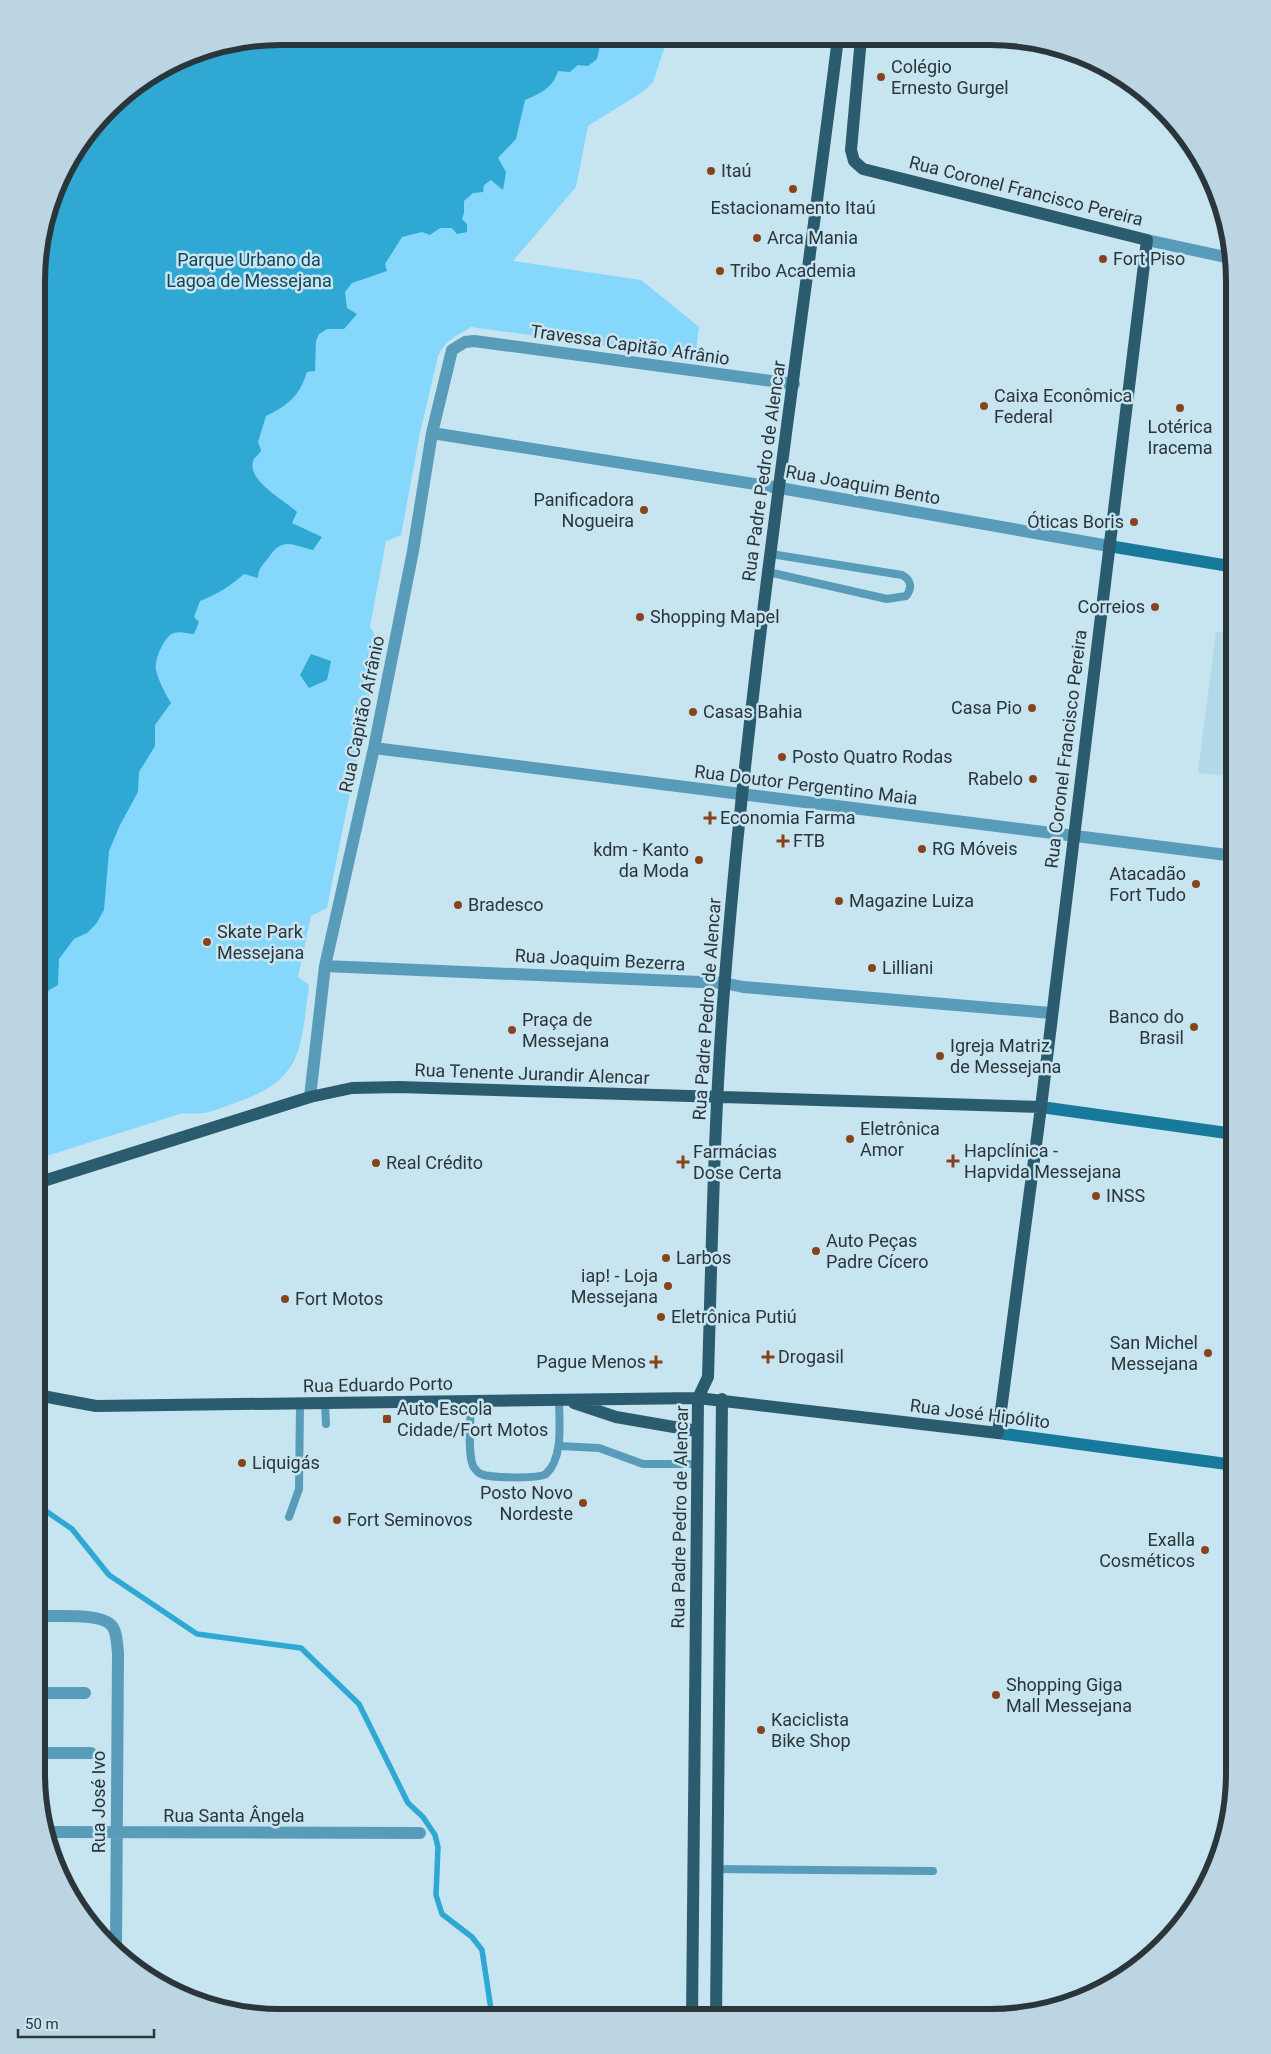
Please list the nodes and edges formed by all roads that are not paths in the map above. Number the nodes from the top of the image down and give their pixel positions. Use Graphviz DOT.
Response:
graph roads {
  1 [pos="837,45"];
  2 [pos="860,45"];
  3 [pos="1147,240"];
  4 [pos="1224,257"];
  5 [pos="461,344"];
  6 [pos="794,384"];
  7 [pos="432,433"];
  8 [pos="780,488"];
  9 [pos="1109,546"];
  10 [pos="771,554"];
  11 [pos="1226,566"];
  12 [pos="768,572"];
  13 [pos="374,748"];
  14 [pos="742,794"];
  15 [pos="1073,835"];
  16 [pos="1226,855"];
  17 [pos="325,966"];
  18 [pos="724,983"];
  19 [pos="1051,1013"];
  20 [pos="310,1097"];
  21 [pos="716,1098"];
  22 [pos="1041,1107"];
  23 [pos="1226,1133"];
  24 [pos="45,1180"];
  25 [pos="45,1396"];
  26 [pos="698,1398"];
  27 [pos="562,1400"];
  28 [pos="722,1400"];
  29 [pos="471,1401"];
  30 [pos="300,1405"];
  31 [pos="325,1405"];
  32 [pos="326,1424"];
  33 [pos="697,1431"];
  34 [pos="998,1433"];
  35 [pos="560,1446"];
  36 [pos="697,1464"];
  37 [pos="1226,1464"];
  38 [pos="289,1517"];
  39 [pos="697,1559"];
  40 [pos="720,1561"];
  41 [pos="45,1616"];
  42 [pos="45,1693"];
  43 [pos="85,1693"];
  44 [pos="45,1753"];
  45 [pos="91,1753"];
  46 [pos="53,1832"];
  47 [pos="117,1833"];
  48 [pos="420,1834"];
  49 [pos="717,1869"];
  50 [pos="933,1871"];
  51 [pos="116,1942"];
  52 [pos="692,2009"];
  53 [pos="716,2009"];
  1 -- 6 [label="main road, Rua Padre Pedro de Alencar"];
  2 -- 3 [label="main road, Rua Coronel Francisco Pereira"];
  3 -- 4 [label="street"];
  3 -- 9 [label="main road, Rua Coronel Francisco Pereira"];
  5 -- 6 [label="street, Travessa Capitão Afrânio"];
  5 -- 7 [label="street, Rua Capitão Afrânio"];
  6 -- 8 [label="main road, Rua Padre Pedro de Alencar"];
  7 -- 8 [label="street, Rua Joaquim Bento"];
  7 -- 13 [label="street, Rua Capitão Afrânio"];
  8 -- 9 [label="street, Rua Joaquim Bento"];
  8 -- 10 [label="main road, Rua Padre Pedro de Alencar"];
  9 -- 11 [label="main road"];
  9 -- 15 [label="main road, Rua Coronel Francisco Pereira"];
  10 -- 12 [label="main road, Rua Padre Pedro de Alencar"];
  10 -- 12 [label="lane"];
  12 -- 14 [label="main road, Rua Padre Pedro de Alencar"];
  13 -- 14 [label="street, Rua Doutor Pergentino Maia"];
  13 -- 17 [label="street, Rua Capitão Afrânio"];
  14 -- 15 [label="street, Rua Doutor Pergentino Maia"];
  14 -- 18 [label="main road, Rua Padre Pedro de Alencar"];
  15 -- 16 [label="street, Rua Doutor Pergentino Maia"];
  15 -- 19 [label="main road, Rua Coronel Francisco Pereira"];
  17 -- 18 [label="street, Rua Joaquim Bezerra"];
  17 -- 20 [label="street, Rua Capitão Afrânio"];
  18 -- 19 [label="street, Rua Joaquim Bezerra"];
  18 -- 21 [label="main road, Rua Padre Pedro de Alencar"];
  19 -- 22 [label="main road, Rua Coronel Francisco Pereira"];
  20 -- 21 [label="main road, Rua Tenente Jurandir Alencar"];
  20 -- 24 [label="main road, Rua Tenente Jurandir Alencar"];
  21 -- 22 [label="main road, Rua Tenente Jurandir Alencar"];
  21 -- 26 [label="main road, Rua Padre Pedro de Alencar"];
  22 -- 23 [label="main road"];
  22 -- 34 [label="main road, Rua Coronel Francisco Pereira"];
  25 -- 30 [label="main road, Rua Eduardo Porto"];
  26 -- 27 [label="main road, Rua Eduardo Porto"];
  26 -- 28 [label="main road, Rua Eduardo Porto"];
  26 -- 33 [label="main road, Rua Padre Pedro de Alencar"];
  27 -- 29 [label="main road, Rua Eduardo Porto"];
  27 -- 33 [label="main road"];
  27 -- 35 [label="lane"];
  28 -- 34 [label="main road, Rua José Hipólito"];
  28 -- 40 [label="main road"];
  29 -- 31 [label="main road, Rua Eduardo Porto"];
  29 -- 35 [label="lane"];
  30 -- 31 [label="main road, Rua Eduardo Porto"];
  30 -- 38 [label="lane"];
  31 -- 32 [label="lane"];
  33 -- 36 [label="main road, Rua Padre Pedro de Alencar"];
  34 -- 37 [label="main road, Rua José Hipólito"];
  35 -- 36 [label="lane"];
  36 -- 39 [label="main road, Rua Padre Pedro de Alencar"];
  39 -- 40 [label="main road"];
  39 -- 52 [label="main road, Rua Padre Pedro de Alencar"];
  40 -- 49 [label="main road"];
  41 -- 47 [label="street, Rua José Ivo"];
  42 -- 43 [label="street"];
  44 -- 45 [label="street"];
  46 -- 47 [label="street, Rua Santa Ângela"];
  47 -- 48 [label="street, Rua Santa Ângela"];
  47 -- 51 [label="street, Rua José Ivo"];
  49 -- 50 [label="lane"];
  49 -- 53 [label="main road"];
}
